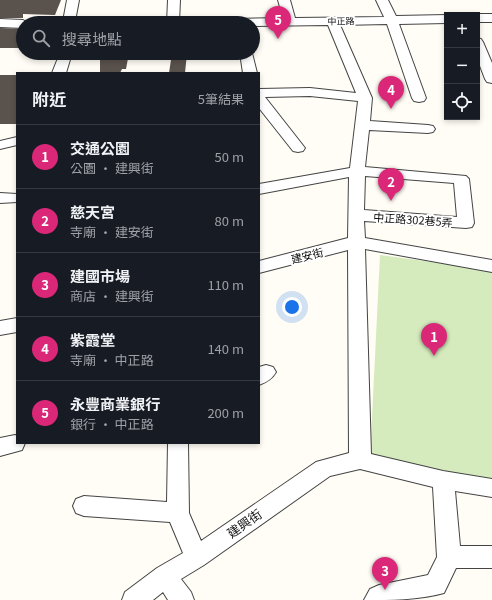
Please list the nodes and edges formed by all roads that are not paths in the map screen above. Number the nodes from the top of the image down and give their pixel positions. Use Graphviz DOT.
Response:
graph roads {
  1 [pos="73,0"];
  2 [pos="174,0"];
  3 [pos="284,0"];
  4 [pos="382,0"];
  5 [pos="70,16"];
  6 [pos="173,16"];
  7 [pos="480,18"];
  8 [pos="492,18"];
  9 [pos="444,19"];
  10 [pos="391,20"];
  11 [pos="332,21"];
  12 [pos="290,22"];
  13 [pos="0,23"];
  14 [pos="260,23"];
  15 [pos="16,24"];
  16 [pos="479,48"];
  17 [pos="64,60"];
  18 [pos="247,60"];
  19 [pos="59,72"];
  20 [pos="250,72"];
  21 [pos="492,79"];
  22 [pos="260,93"];
  23 [pos="365,98"];
  24 [pos="419,98"];
  25 [pos="260,100"];
  26 [pos="362,125"];
  27 [pos="428,129"];
  28 [pos="298,148"];
  29 [pos="357,171"];
  30 [pos="260,189"];
  31 [pos="356,215"];
  32 [pos="356,242"];
  33 [pos="492,266"];
  34 [pos="260,267"];
  35 [pos="16,325"];
  36 [pos="0,328"];
  37 [pos="178,444"];
  38 [pos="360,460"];
  39 [pos="443,480"];
  40 [pos="492,488"];
  41 [pos="84,506"];
  42 [pos="178,513"];
  43 [pos="196,556"];
  44 [pos="449,557"];
  45 [pos="492,557"];
  46 [pos="165,576"];
  47 [pos="379,599"];
  48 [pos="134,600"];
  49 [pos="182,600"];
  1 -- 5 [label="street"];
  2 -- 6 [label="street"];
  3 -- 12 [label="street"];
  4 -- 10 [label="street"];
  7 -- 8 [label="street"];
  9 -- 10 [label="street, 中正路"];
  10 -- 11 [label="street, 中正路"];
  10 -- 24 [label="street"];
  11 -- 12 [label="street, 中正路"];
  11 -- 23 [label="street"];
  12 -- 14 [label="street, 中正路"];
  13 -- 15 [label="street"];
  16 -- 21 [label="street"];
  17 -- 19 [label="street"];
  18 -- 20 [label="street"];
  22 -- 23 [label="street"];
  23 -- 26 [label="street"];
  25 -- 28 [label="street"];
  26 -- 27 [label="street"];
  26 -- 29 [label="street"];
  29 -- 30 [label="street"];
  29 -- 31 [label="street"];
  29 -- 31 [label="street, 中正路302巷5弄"];
  31 -- 32 [label="street"];
  32 -- 33 [label="street"];
  32 -- 34 [label="street, 建安街"];
  32 -- 38 [label="street"];
  35 -- 36 [label="street"];
  37 -- 42 [label="street"];
  38 -- 39 [label="street, 建興街"];
  38 -- 43 [label="street, 建興街"];
  39 -- 40 [label="street, 建興街"];
  39 -- 44 [label="street"];
  41 -- 42 [label="street"];
  42 -- 43 [label="street"];
  43 -- 46 [label="street, 建興街"];
  44 -- 45 [label="street"];
  44 -- 47 [label="street"];
  46 -- 48 [label="street, 建興街"];
  46 -- 49 [label="street"];
}
